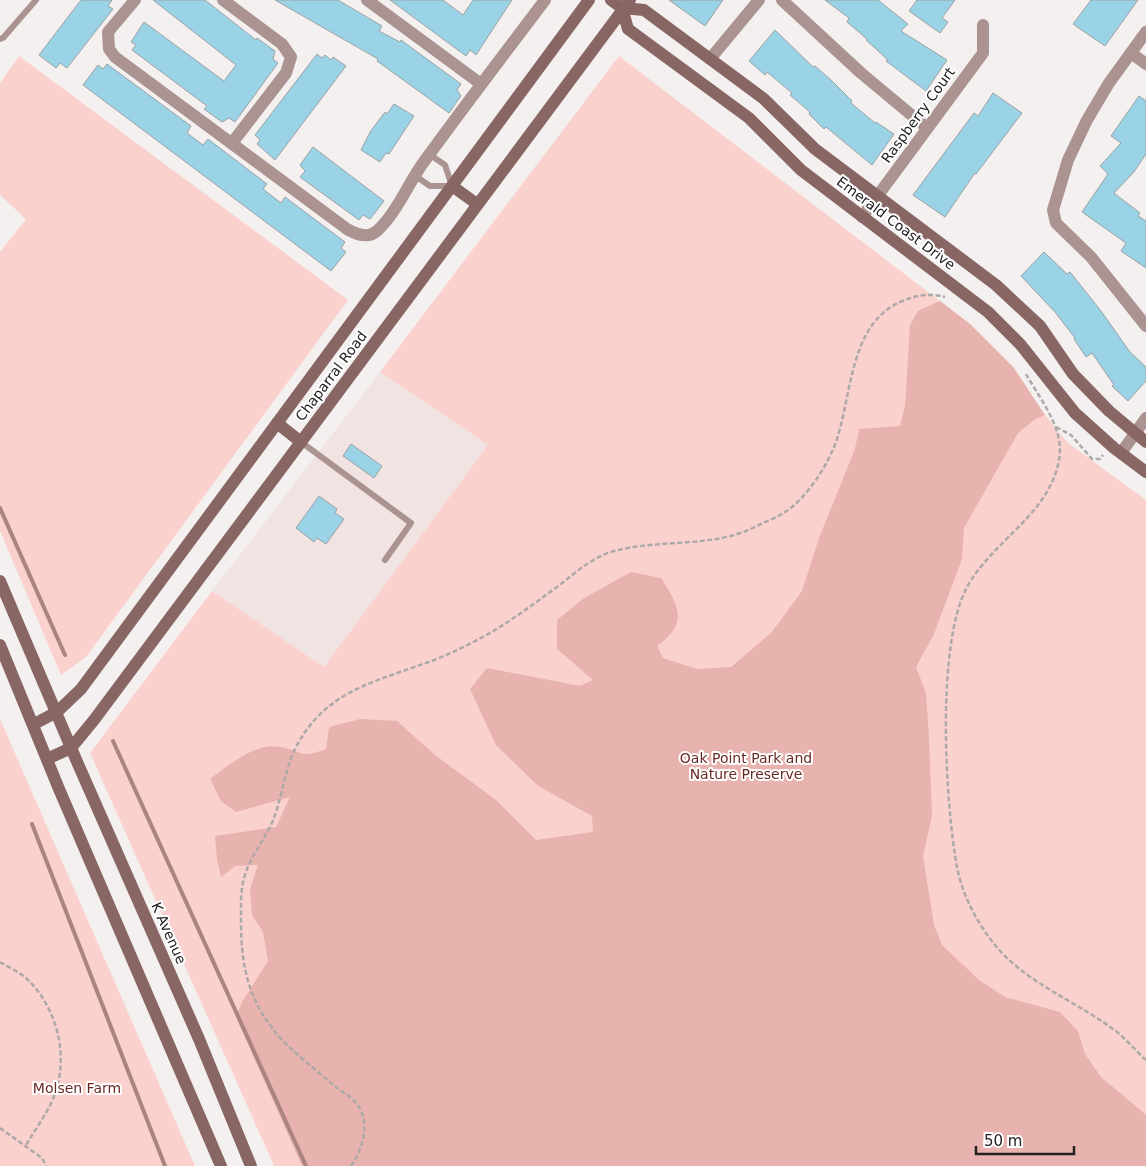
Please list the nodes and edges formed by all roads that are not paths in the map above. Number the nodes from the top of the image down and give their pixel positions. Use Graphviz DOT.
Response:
graph roads {
  1 [pos="36,0"];
  2 [pos="135,0"];
  3 [pos="223,0"];
  4 [pos="367,0"];
  5 [pos="544,0"];
  6 [pos="590,0"];
  7 [pos="611,0"];
  8 [pos="759,0"];
  9 [pos="782,0"];
  10 [pos="626,4"];
  11 [pos="983,25"];
  12 [pos="1146,32"];
  13 [pos="0,39"];
  14 [pos="1131,52"];
  15 [pos="710,59"];
  16 [pos="1146,64"];
  17 [pos="481,84"];
  18 [pos="927,128"];
  19 [pos="232,143"];
  20 [pos="429,154"];
  21 [pos="414,175"];
  22 [pos="452,186"];
  23 [pos="878,195"];
  24 [pos="477,204"];
  25 [pos="862,217"];
  26 [pos="1146,326"];
  27 [pos="1146,418"];
  28 [pos="277,423"];
  29 [pos="1135,434"];
  30 [pos="301,442"];
  31 [pos="1146,442"];
  32 [pos="1121,453"];
  33 [pos="1146,472"];
  34 [pos="385,560"];
  35 [pos="0,581"];
  36 [pos="0,645"];
  37 [pos="57,712"];
  38 [pos="36,730"];
  39 [pos="71,748"];
  40 [pos="47,759"];
  41 [pos="221,1166"];
  42 [pos="251,1166"];
  1 -- 13 [label="lane"];
  2 -- 19 [label="street"];
  3 -- 19 [label="street"];
  4 -- 17 [label="street"];
  5 -- 17 [label="street"];
  6 -- 22 [label="main road, Chaparral Road"];
  7 -- 10 [label="main road, Emerald Coast Drive"];
  8 -- 15 [label="street"];
  9 -- 18 [label="street"];
  10 -- 15 [label="main road, Emerald Coast Drive"];
  10 -- 24 [label="main road, Chaparral Road"];
  10 -- 25 [label="main road, Emerald Coast Drive"];
  11 -- 18 [label="street, Raspberry Court"];
  12 -- 14 [label="street"];
  14 -- 16 [label="street"];
  14 -- 26 [label="street"];
  15 -- 23 [label="main road, Emerald Coast Drive"];
  17 -- 20 [label="street"];
  18 -- 23 [label="street, Raspberry Court"];
  19 -- 21 [label="street"];
  20 -- 21 [label="street"];
  20 -- 22 [label="lane"];
  21 -- 22 [label="lane"];
  22 -- 24 [label="main road"];
  22 -- 28 [label="main road, Chaparral Road"];
  23 -- 25 [label="street, Raspberry Court"];
  23 -- 29 [label="main road, Emerald Coast Drive"];
  24 -- 30 [label="main road, Chaparral Road"];
  25 -- 32 [label="main road, Emerald Coast Drive"];
  27 -- 29 [label="street"];
  28 -- 30 [label="main road"];
  28 -- 37 [label="main road, Chaparral Road"];
  29 -- 31 [label="main road, Emerald Coast Drive"];
  29 -- 32 [label="street"];
  30 -- 34 [label="lane"];
  30 -- 39 [label="main road, Chaparral Road"];
  32 -- 33 [label="main road, Emerald Coast Drive"];
  35 -- 37 [label="main road, K Avenue"];
  36 -- 38 [label="main road"];
  37 -- 38 [label="main road, Chaparral Road"];
  37 -- 39 [label="main road, K Avenue"];
  38 -- 40 [label="main road"];
  39 -- 40 [label="main road, Chaparral Road"];
  39 -- 42 [label="main road, K Avenue"];
  40 -- 41 [label="main road"];
}
